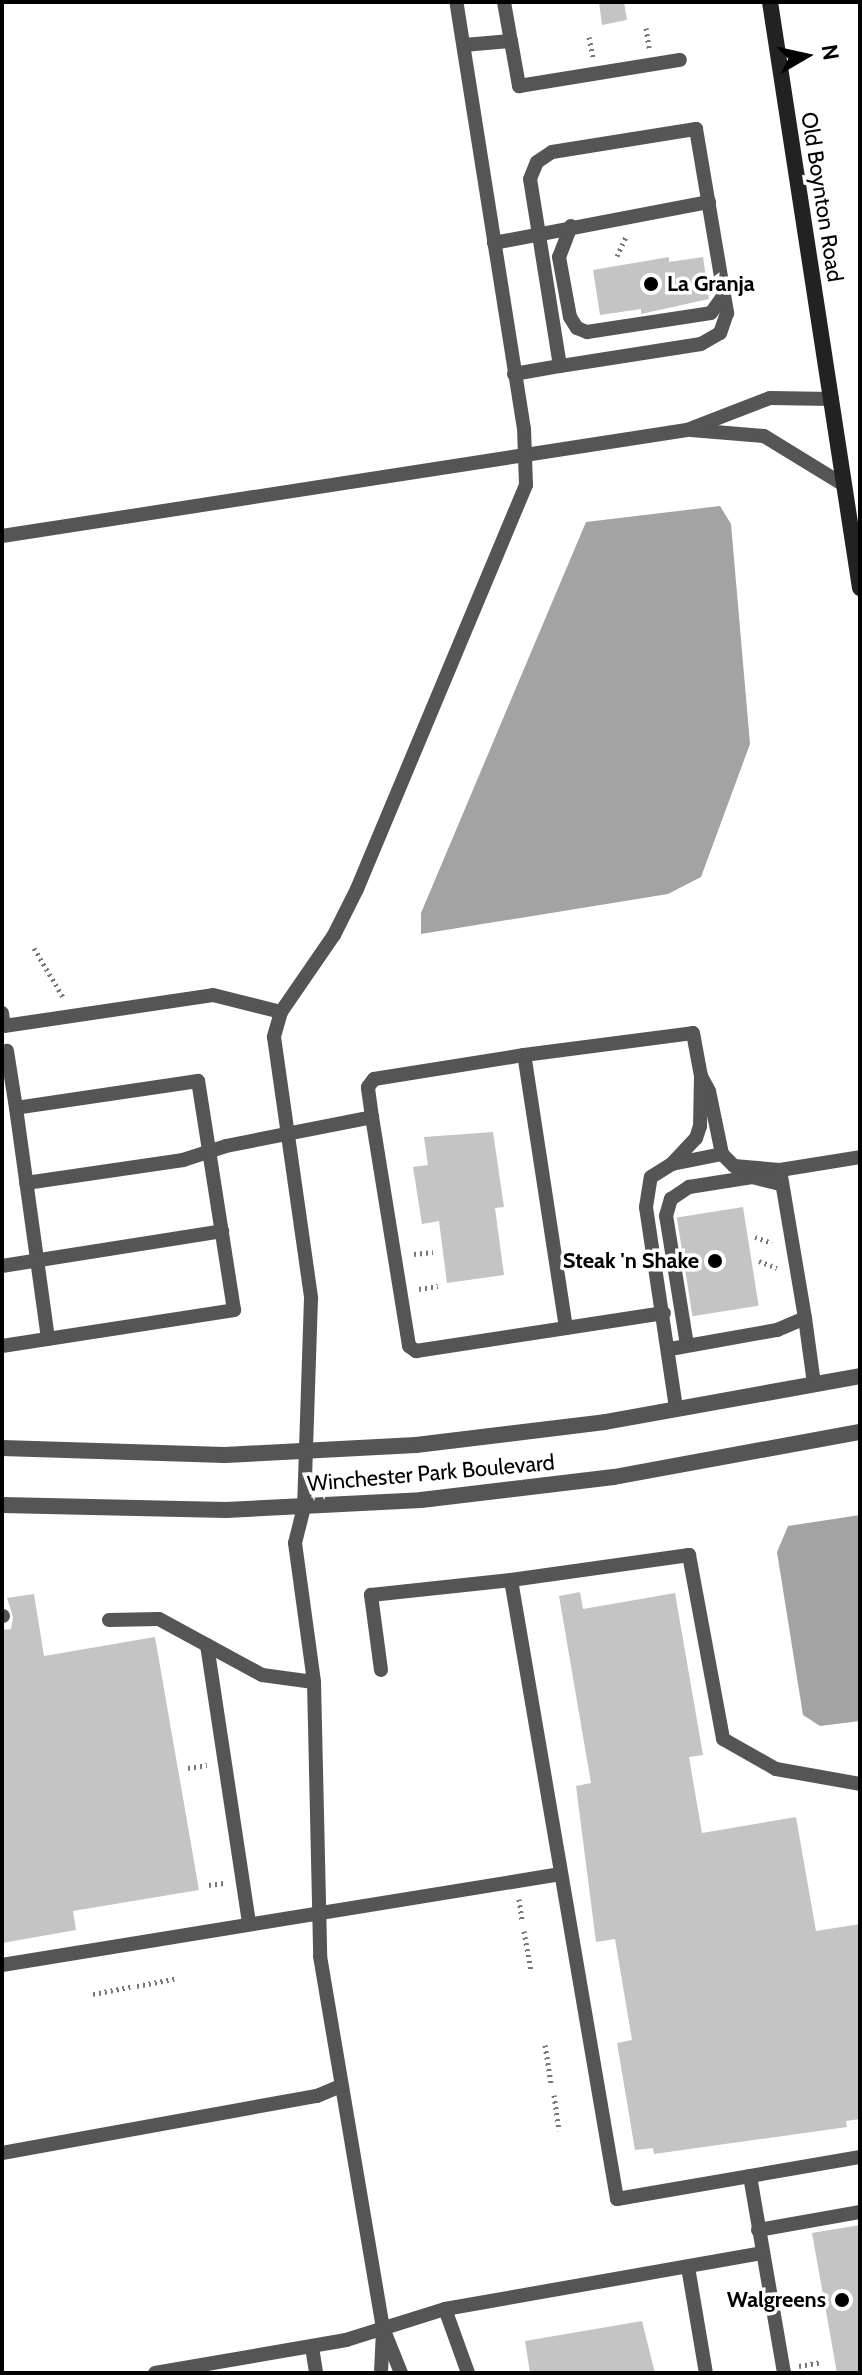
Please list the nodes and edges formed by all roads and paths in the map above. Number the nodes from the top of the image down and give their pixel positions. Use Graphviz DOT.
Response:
graph roads {
  1 [pos="456,2"];
  2 [pos="504,2"];
  3 [pos="770,2"];
  4 [pos="646,28"];
  5 [pos="589,37"];
  6 [pos="511,41"];
  7 [pos="464,45"];
  8 [pos="649,47"];
  9 [pos="593,56"];
  10 [pos="680,60"];
  11 [pos="709,202"];
  12 [pos="571,226"];
  13 [pos="630,229"];
  14 [pos="537,231"];
  15 [pos="494,243"];
  16 [pos="617,256"];
  17 [pos="724,295"];
  18 [pos="560,366"];
  19 [pos="514,374"];
  20 [pos="832,399"];
  21 [pos="687,430"];
  22 [pos="527,454"];
  23 [pos="844,485"];
  24 [pos="2,536"];
  25 [pos="860,588"];
  26 [pos="34,948"];
  27 [pos="65,1000"];
  28 [pos="281,1012"];
  29 [pos="3,1019"];
  30 [pos="5,1052"];
  31 [pos="524,1055"];
  32 [pos="701,1076"];
  33 [pos="16,1108"];
  34 [pos="372,1117"];
  35 [pos="289,1132"];
  36 [pos="209,1151"];
  37 [pos="722,1154"];
  38 [pos="860,1157"];
  39 [pos="672,1164"];
  40 [pos="781,1177"];
  41 [pos="26,1183"];
  42 [pos="222,1231"];
  43 [pos="755,1237"];
  44 [pos="781,1247"];
  45 [pos="433,1252"];
  46 [pos="411,1255"];
  47 [pos="37,1259"];
  48 [pos="759,1261"];
  49 [pos="2,1266"];
  50 [pos="785,1271"];
  51 [pos="438,1286"];
  52 [pos="416,1290"];
  53 [pos="664,1313"];
  54 [pos="805,1318"];
  55 [pos="566,1328"];
  56 [pos="48,1339"];
  57 [pos="687,1345"];
  58 [pos="2,1346"];
  59 [pos="670,1349"];
  60 [pos="860,1376"];
  61 [pos="814,1384"];
  62 [pos="676,1408"];
  63 [pos="860,1432"];
  64 [pos="2,1448"];
  65 [pos="307,1451"];
  66 [pos="2,1505"];
  67 [pos="304,1507"];
  68 [pos="511,1580"];
  69 [pos="109,1620"];
  70 [pos="207,1645"];
  71 [pos="381,1670"];
  72 [pos="314,1682"];
  73 [pos="209,1764"];
  74 [pos="188,1768"];
  75 [pos="860,1784"];
  76 [pos="561,1874"];
  77 [pos="518,1897"];
  78 [pos="318,1914"];
  79 [pos="522,1920"];
  80 [pos="249,1923"];
  81 [pos="524,1931"];
  82 [pos="2,1965"];
  83 [pos="531,1969"];
  84 [pos="174,1979"];
  85 [pos="137,1986"];
  86 [pos="130,1987"];
  87 [pos="93,1994"];
  88 [pos="545,2045"];
  89 [pos="551,2083"];
  90 [pos="340,2086"];
  91 [pos="554,2095"];
  92 [pos="559,2131"];
  93 [pos="2,2153"];
  94 [pos="860,2157"];
  95 [pos="750,2176"];
  96 [pos="860,2212"];
  97 [pos="758,2230"];
  98 [pos="763,2253"];
  99 [pos="688,2267"];
  100 [pos="445,2309"];
  101 [pos="383,2329"];
  102 [pos="312,2347"];
  103 [pos="822,2362"];
  104 [pos="800,2366"];
  105 [pos="155,2373"];
  106 [pos="316,2373"];
  107 [pos="381,2373"];
  108 [pos="401,2373"];
  109 [pos="468,2373"];
  110 [pos="706,2373"];
  111 [pos="784,2373"];
  1 -- 7 [label="lane"];
  2 -- 6 [label="lane"];
  3 -- 20 [label="street, Old Boynton Road"];
  4 -- 8 [label="path"];
  5 -- 9 [label="path"];
  6 -- 7 [label="lane"];
  6 -- 10 [label="lane"];
  7 -- 15 [label="lane"];
  11 -- 12 [label="lane"];
  11 -- 14 [label="lane"];
  11 -- 17 [label="lane"];
  12 -- 14 [label="lane"];
  12 -- 17 [label="lane"];
  13 -- 16 [label="path"];
  14 -- 15 [label="lane"];
  14 -- 18 [label="lane"];
  15 -- 19 [label="lane"];
  17 -- 18 [label="lane"];
  18 -- 19 [label="lane"];
  19 -- 22 [label="lane"];
  20 -- 21 [label="lane"];
  20 -- 23 [label="street, Old Boynton Road"];
  21 -- 22 [label="lane"];
  21 -- 23 [label="lane"];
  22 -- 24 [label="lane"];
  22 -- 28 [label="lane"];
  23 -- 25 [label="street, Old Boynton Road"];
  26 -- 27 [label="path"];
  28 -- 29 [label="lane"];
  28 -- 35 [label="lane"];
  29 -- 30 [label="lane"];
  30 -- 33 [label="lane"];
  31 -- 32 [label="lane"];
  31 -- 34 [label="lane"];
  31 -- 55 [label="lane"];
  32 -- 37 [label="lane"];
  32 -- 39 [label="lane"];
  33 -- 36 [label="lane"];
  33 -- 41 [label="lane"];
  34 -- 35 [label="lane"];
  34 -- 55 [label="lane"];
  35 -- 36 [label="lane"];
  35 -- 65 [label="lane"];
  36 -- 41 [label="lane"];
  36 -- 42 [label="lane"];
  37 -- 39 [label="lane"];
  37 -- 40 [label="lane"];
  38 -- 40 [label="lane"];
  39 -- 53 [label="lane"];
  40 -- 54 [label="lane"];
  40 -- 57 [label="lane"];
  41 -- 47 [label="lane"];
  42 -- 47 [label="lane"];
  42 -- 56 [label="lane"];
  43 -- 44 [label="path"];
  45 -- 46 [label="path"];
  47 -- 49 [label="lane"];
  47 -- 56 [label="lane"];
  48 -- 50 [label="path"];
  51 -- 52 [label="path"];
  53 -- 55 [label="lane"];
  53 -- 59 [label="lane"];
  54 -- 57 [label="lane"];
  54 -- 61 [label="lane"];
  56 -- 58 [label="lane"];
  57 -- 59 [label="lane"];
  59 -- 62 [label="lane"];
  60 -- 61 [label="street, Winchester Park Boulevard"];
  61 -- 62 [label="street, Winchester Park Boulevard"];
  62 -- 65 [label="street, Winchester Park Boulevard"];
  63 -- 67 [label="street, Winchester Park Boulevard"];
  64 -- 65 [label="street, Winchester Park Boulevard"];
  65 -- 67 [label="lane"];
  66 -- 67 [label="street, Winchester Park Boulevard"];
  67 -- 72 [label="lane"];
  68 -- 71 [label="lane"];
  68 -- 75 [label="lane"];
  68 -- 76 [label="lane"];
  69 -- 70 [label="lane"];
  70 -- 72 [label="lane"];
  70 -- 80 [label="lane"];
  72 -- 78 [label="lane"];
  73 -- 74 [label="path"];
  76 -- 78 [label="lane"];
  76 -- 95 [label="lane"];
  77 -- 79 [label="path"];
  78 -- 80 [label="lane"];
  78 -- 90 [label="lane"];
  80 -- 82 [label="lane"];
  81 -- 83 [label="path"];
  84 -- 85 [label="path"];
  86 -- 87 [label="path"];
  88 -- 89 [label="path"];
  90 -- 93 [label="lane"];
  90 -- 101 [label="lane"];
  91 -- 92 [label="path"];
  94 -- 95 [label="lane"];
  95 -- 97 [label="lane"];
  96 -- 97 [label="lane"];
  97 -- 98 [label="lane"];
  98 -- 99 [label="lane"];
  98 -- 111 [label="lane"];
  99 -- 100 [label="lane"];
  99 -- 110 [label="lane"];
  100 -- 101 [label="lane"];
  100 -- 109 [label="lane"];
  101 -- 102 [label="lane"];
  101 -- 107 [label="lane"];
  101 -- 108 [label="lane"];
  102 -- 105 [label="lane"];
  102 -- 106 [label="lane"];
  103 -- 104 [label="path"];
}
